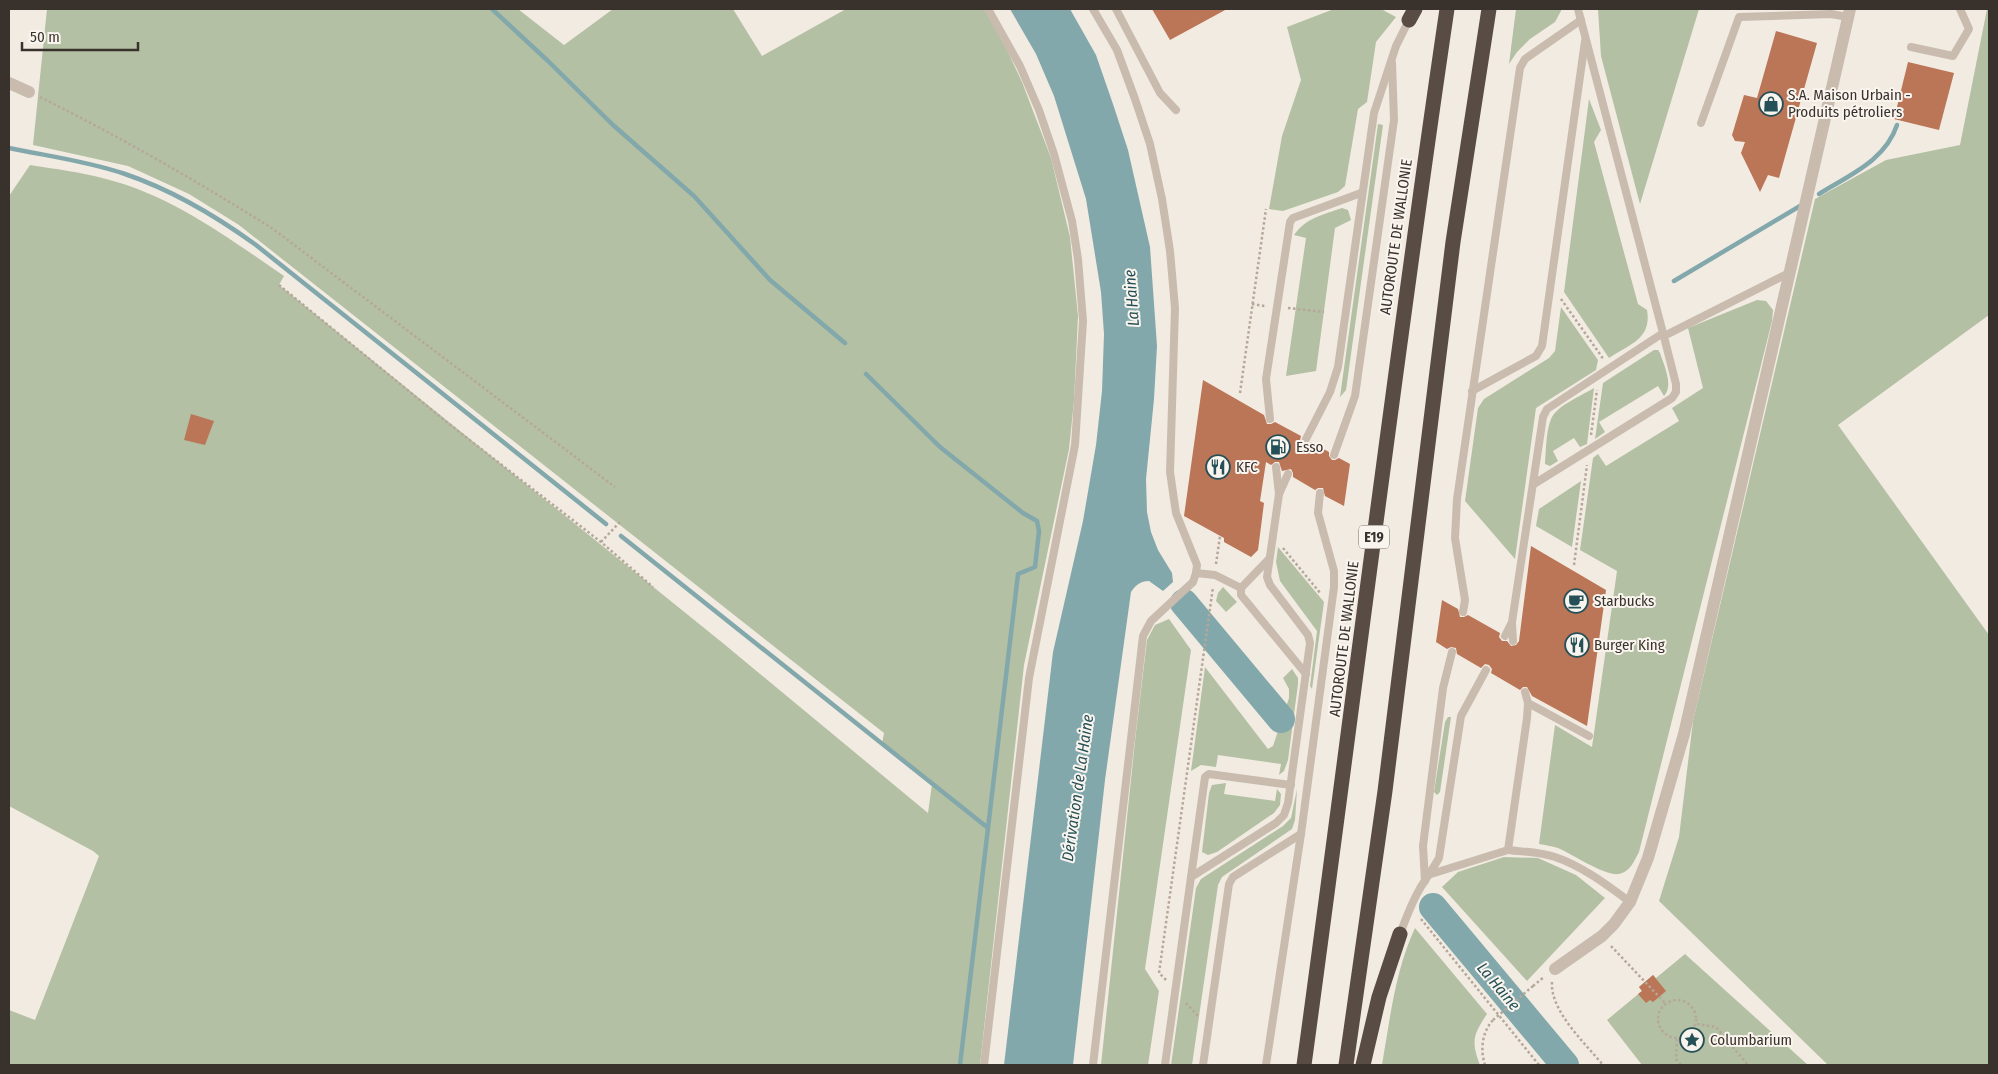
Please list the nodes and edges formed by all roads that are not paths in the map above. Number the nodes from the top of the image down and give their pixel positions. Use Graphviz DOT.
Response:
graph roads {
  1 [pos="988,9"];
  2 [pos="1093,9"];
  3 [pos="1116,9"];
  4 [pos="1447,9"];
  5 [pos="1489,9"];
  6 [pos="1578,9"];
  7 [pos="1960,9"];
  8 [pos="1849,13"];
  9 [pos="1412,14"];
  10 [pos="1581,20"];
  11 [pos="1586,38"];
  12 [pos="1911,47"];
  13 [pos="1392,56"];
  14 [pos="9,84"];
  15 [pos="29,92"];
  16 [pos="1176,110"];
  17 [pos="1701,122"];
  18 [pos="1361,194"];
  19 [pos="1791,273"];
  20 [pos="1663,334"];
  21 [pos="1472,392"];
  22 [pos="1270,419"];
  23 [pos="1306,439"];
  24 [pos="1334,455"];
  25 [pos="1276,467"];
  26 [pos="1288,474"];
  27 [pos="1534,484"];
  28 [pos="1320,493"];
  29 [pos="1278,494"];
  30 [pos="1268,560"];
  31 [pos="1196,573"];
  32 [pos="1241,588"];
  33 [pos="1463,612"];
  34 [pos="1512,622"];
  35 [pos="1505,636"];
  36 [pos="1514,641"];
  37 [pos="1452,652"];
  38 [pos="1486,670"];
  39 [pos="1306,674"];
  40 [pos="1525,692"];
  41 [pos="1528,703"];
  42 [pos="1590,736"];
  43 [pos="1292,785"];
  44 [pos="1301,834"];
  45 [pos="1508,850"];
  46 [pos="1431,874"];
  47 [pos="1191,877"];
  48 [pos="1425,881"];
  49 [pos="1630,902"];
  50 [pos="1400,934"];
  51 [pos="1555,969"];
  52 [pos="984,1065"];
  53 [pos="1093,1065"];
  54 [pos="1165,1065"];
  55 [pos="1203,1065"];
  56 [pos="1266,1065"];
  57 [pos="1304,1065"];
  58 [pos="1346,1065"];
  59 [pos="1363,1065"];
  1 -- 52 [label="lane"];
  2 -- 31 [label="lane"];
  3 -- 16 [label="lane"];
  4 -- 57 [label="highway, AUTOROUTE DE WALLONIE / E19"];
  5 -- 58 [label="highway"];
  6 -- 10 [label="lane"];
  7 -- 12 [label="lane"];
  8 -- 17 [label="lane"];
  8 -- 19 [label="street"];
  9 -- 13 [label="lane"];
  10 -- 11 [label="lane"];
  10 -- 21 [label="lane"];
  11 -- 20 [label="lane"];
  11 -- 21 [label="lane"];
  13 -- 18 [label="lane"];
  13 -- 24 [label="lane"];
  14 -- 15 [label="street"];
  18 -- 22 [label="lane"];
  18 -- 23 [label="lane"];
  19 -- 20 [label="lane"];
  19 -- 49 [label="street"];
  20 -- 27 [label="lane"];
  20 -- 27 [label="lane"];
  21 -- 33 [label="lane"];
  25 -- 29 [label="lane"];
  26 -- 29 [label="lane"];
  27 -- 34 [label="lane"];
  28 -- 44 [label="lane"];
  29 -- 30 [label="lane"];
  30 -- 32 [label="lane"];
  30 -- 39 [label="lane"];
  31 -- 32 [label="lane"];
  31 -- 53 [label="lane"];
  32 -- 39 [label="lane"];
  34 -- 35 [label="lane"];
  34 -- 36 [label="lane"];
  37 -- 48 [label="lane"];
  38 -- 46 [label="lane"];
  39 -- 43 [label="lane"];
  40 -- 41 [label="lane"];
  41 -- 42 [label="lane"];
  41 -- 45 [label="lane"];
  43 -- 47 [label="lane"];
  43 -- 47 [label="lane"];
  44 -- 55 [label="lane"];
  44 -- 56 [label="lane"];
  45 -- 46 [label="lane"];
  45 -- 49 [label="lane"];
  46 -- 48 [label="lane"];
  47 -- 54 [label="lane"];
  48 -- 50 [label="lane"];
  49 -- 51 [label="street"];
  50 -- 59 [label="highway"];
}
